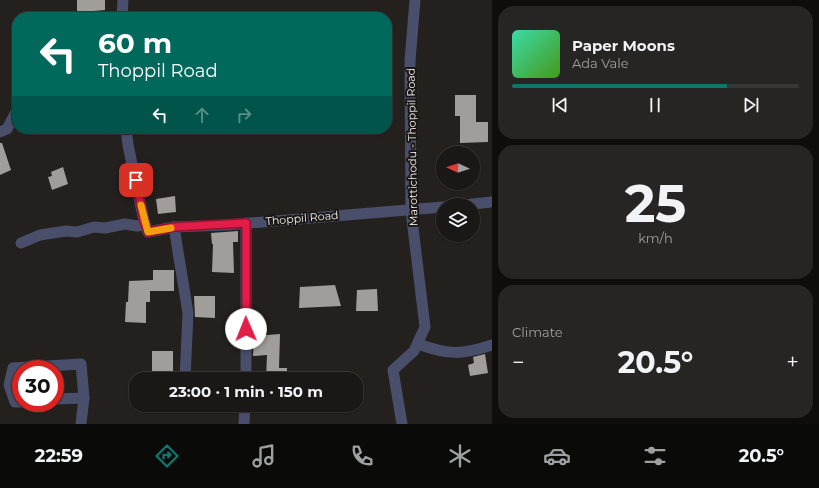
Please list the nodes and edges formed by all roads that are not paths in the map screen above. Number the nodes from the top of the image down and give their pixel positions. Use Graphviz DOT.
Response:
graph roads {
  1 [pos="124,0"];
  2 [pos="415,0"];
  3 [pos="123,12"];
  4 [pos="12,120"];
  5 [pos="0,132"];
  6 [pos="127,134"];
  7 [pos="492,202"];
  8 [pos="480,203"];
  9 [pos="436,208"];
  10 [pos="411,211"];
  11 [pos="246,223"];
  12 [pos="145,225"];
  13 [pos="174,227"];
  14 [pos="22,243"];
  15 [pos="418,344"];
  16 [pos="492,346"];
  17 [pos="64,365"];
  18 [pos="12,372"];
  19 [pos="185,372"];
  20 [pos="246,372"];
  21 [pos="12,395"];
  22 [pos="84,398"];
  23 [pos="64,399"];
  24 [pos="245,412"];
  25 [pos="81,424"];
  26 [pos="244,424"];
  27 [pos="402,424"];
  1 -- 3 [label="street"];
  2 -- 10 [label="street, Marottichodu - Thoppil Road"];
  4 -- 5 [label="street"];
  6 -- 12 [label="street"];
  7 -- 8 [label="street"];
  9 -- 10 [label="street, Thoppil Road"];
  10 -- 11 [label="street, Thoppil Road"];
  10 -- 15 [label="street, Marottichodu - Thoppil Road"];
  11 -- 13 [label="street, Thoppil Road"];
  11 -- 20 [label="street"];
  12 -- 13 [label="street, Thoppil Road"];
  12 -- 14 [label="street"];
  13 -- 19 [label="street"];
  15 -- 16 [label="street"];
  15 -- 27 [label="street, Marottichodu - Thoppil Road"];
  17 -- 22 [label="street"];
  18 -- 21 [label="street"];
  22 -- 23 [label="street"];
  22 -- 25 [label="street"];
  24 -- 26 [label="street"];
}
